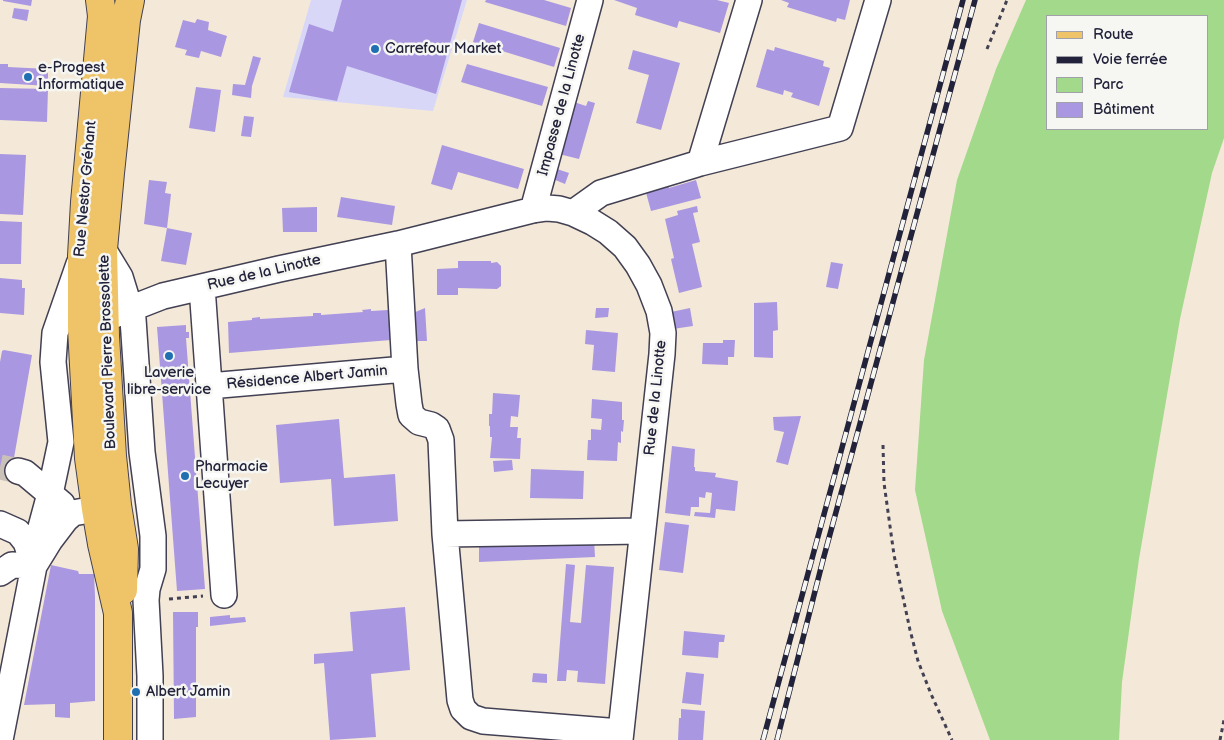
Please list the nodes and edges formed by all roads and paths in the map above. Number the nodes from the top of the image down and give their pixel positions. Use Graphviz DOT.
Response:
graph roads {
  1 [pos="100,0"];
  2 [pos="130,0"];
  3 [pos="590,0"];
  4 [pos="749,0"];
  5 [pos="878,0"];
  6 [pos="1007,0"];
  7 [pos="987,49"];
  8 [pos="700,163"];
  9 [pos="533,210"];
  10 [pos="573,213"];
  11 [pos="398,244"];
  12 [pos="93,252"];
  13 [pos="120,277"];
  14 [pos="202,287"];
  15 [pos="163,296"];
  16 [pos="130,309"];
  17 [pos="104,319"];
  18 [pos="406,369"];
  19 [pos="209,386"];
  20 [pos="883,445"];
  21 [pos="18,471"];
  22 [pos="50,494"];
  23 [pos="95,509"];
  24 [pos="0,524"];
  25 [pos="642,531"];
  26 [pos="445,534"];
  27 [pos="34,566"];
  28 [pos="0,573"];
  29 [pos="224,595"];
  30 [pos="134,600"];
  31 [pos="1224,720"];
  32 [pos="620,736"];
  33 [pos="0,740"];
  34 [pos="118,740"];
  35 [pos="150,740"];
  36 [pos="952,740"];
  37 [pos="1220,740"];
  1 -- 12 [label="main road, Rue Nestor Gréhant"];
  2 -- 12 [label="main road, Boulevard Pierre Brossolette"];
  3 -- 9 [label="street, Impasse de la Linotte"];
  4 -- 8 [label="street"];
  5 -- 8 [label="street"];
  6 -- 7 [label="path"];
  8 -- 10 [label="street"];
  9 -- 10 [label="street, Rue de la Linotte"];
  9 -- 11 [label="street, Rue de la Linotte"];
  10 -- 25 [label="street, Rue de la Linotte"];
  11 -- 14 [label="street, Rue de la Linotte"];
  11 -- 18 [label="street, Résidence Albert Jamin"];
  12 -- 13 [label="street"];
  12 -- 17 [label="main road, Boulevard Pierre Brossolette"];
  12 -- 22 [label="street, Rue Nestor Gréhant"];
  12 -- 23 [label="main road, Boulevard Pierre Brossolette"];
  13 -- 15 [label="street"];
  13 -- 16 [label="street"];
  14 -- 15 [label="street, Rue de la Linotte"];
  14 -- 19 [label="street, Résidence Albert Jamin"];
  15 -- 16 [label="street, Rue de la Linotte"];
  16 -- 17 [label="street, Rue de la Linotte"];
  16 -- 30 [label="street"];
  17 -- 23 [label="main road, Boulevard Pierre Brossolette"];
  18 -- 19 [label="street, Résidence Albert Jamin"];
  18 -- 26 [label="street, Résidence Albert Jamin"];
  19 -- 29 [label="street, Résidence Albert Jamin"];
  20 -- 36 [label="path"];
  21 -- 22 [label="street"];
  22 -- 23 [label="street"];
  22 -- 27 [label="street, Rue Nestor Gréhant"];
  23 -- 27 [label="street"];
  23 -- 30 [label="main road, Boulevard Pierre Brossolette"];
  24 -- 27 [label="street"];
  25 -- 26 [label="street"];
  25 -- 32 [label="street, Rue de la Linotte"];
  26 -- 32 [label="street, Résidence Albert Jamin"];
  27 -- 28 [label="street"];
  27 -- 33 [label="street, Rue Nestor Gréhant"];
  29 -- 30 [label="path"];
  30 -- 34 [label="main road, Boulevard Pierre Brossolette"];
  30 -- 35 [label="street"];
  31 -- 37 [label="path"];
}
